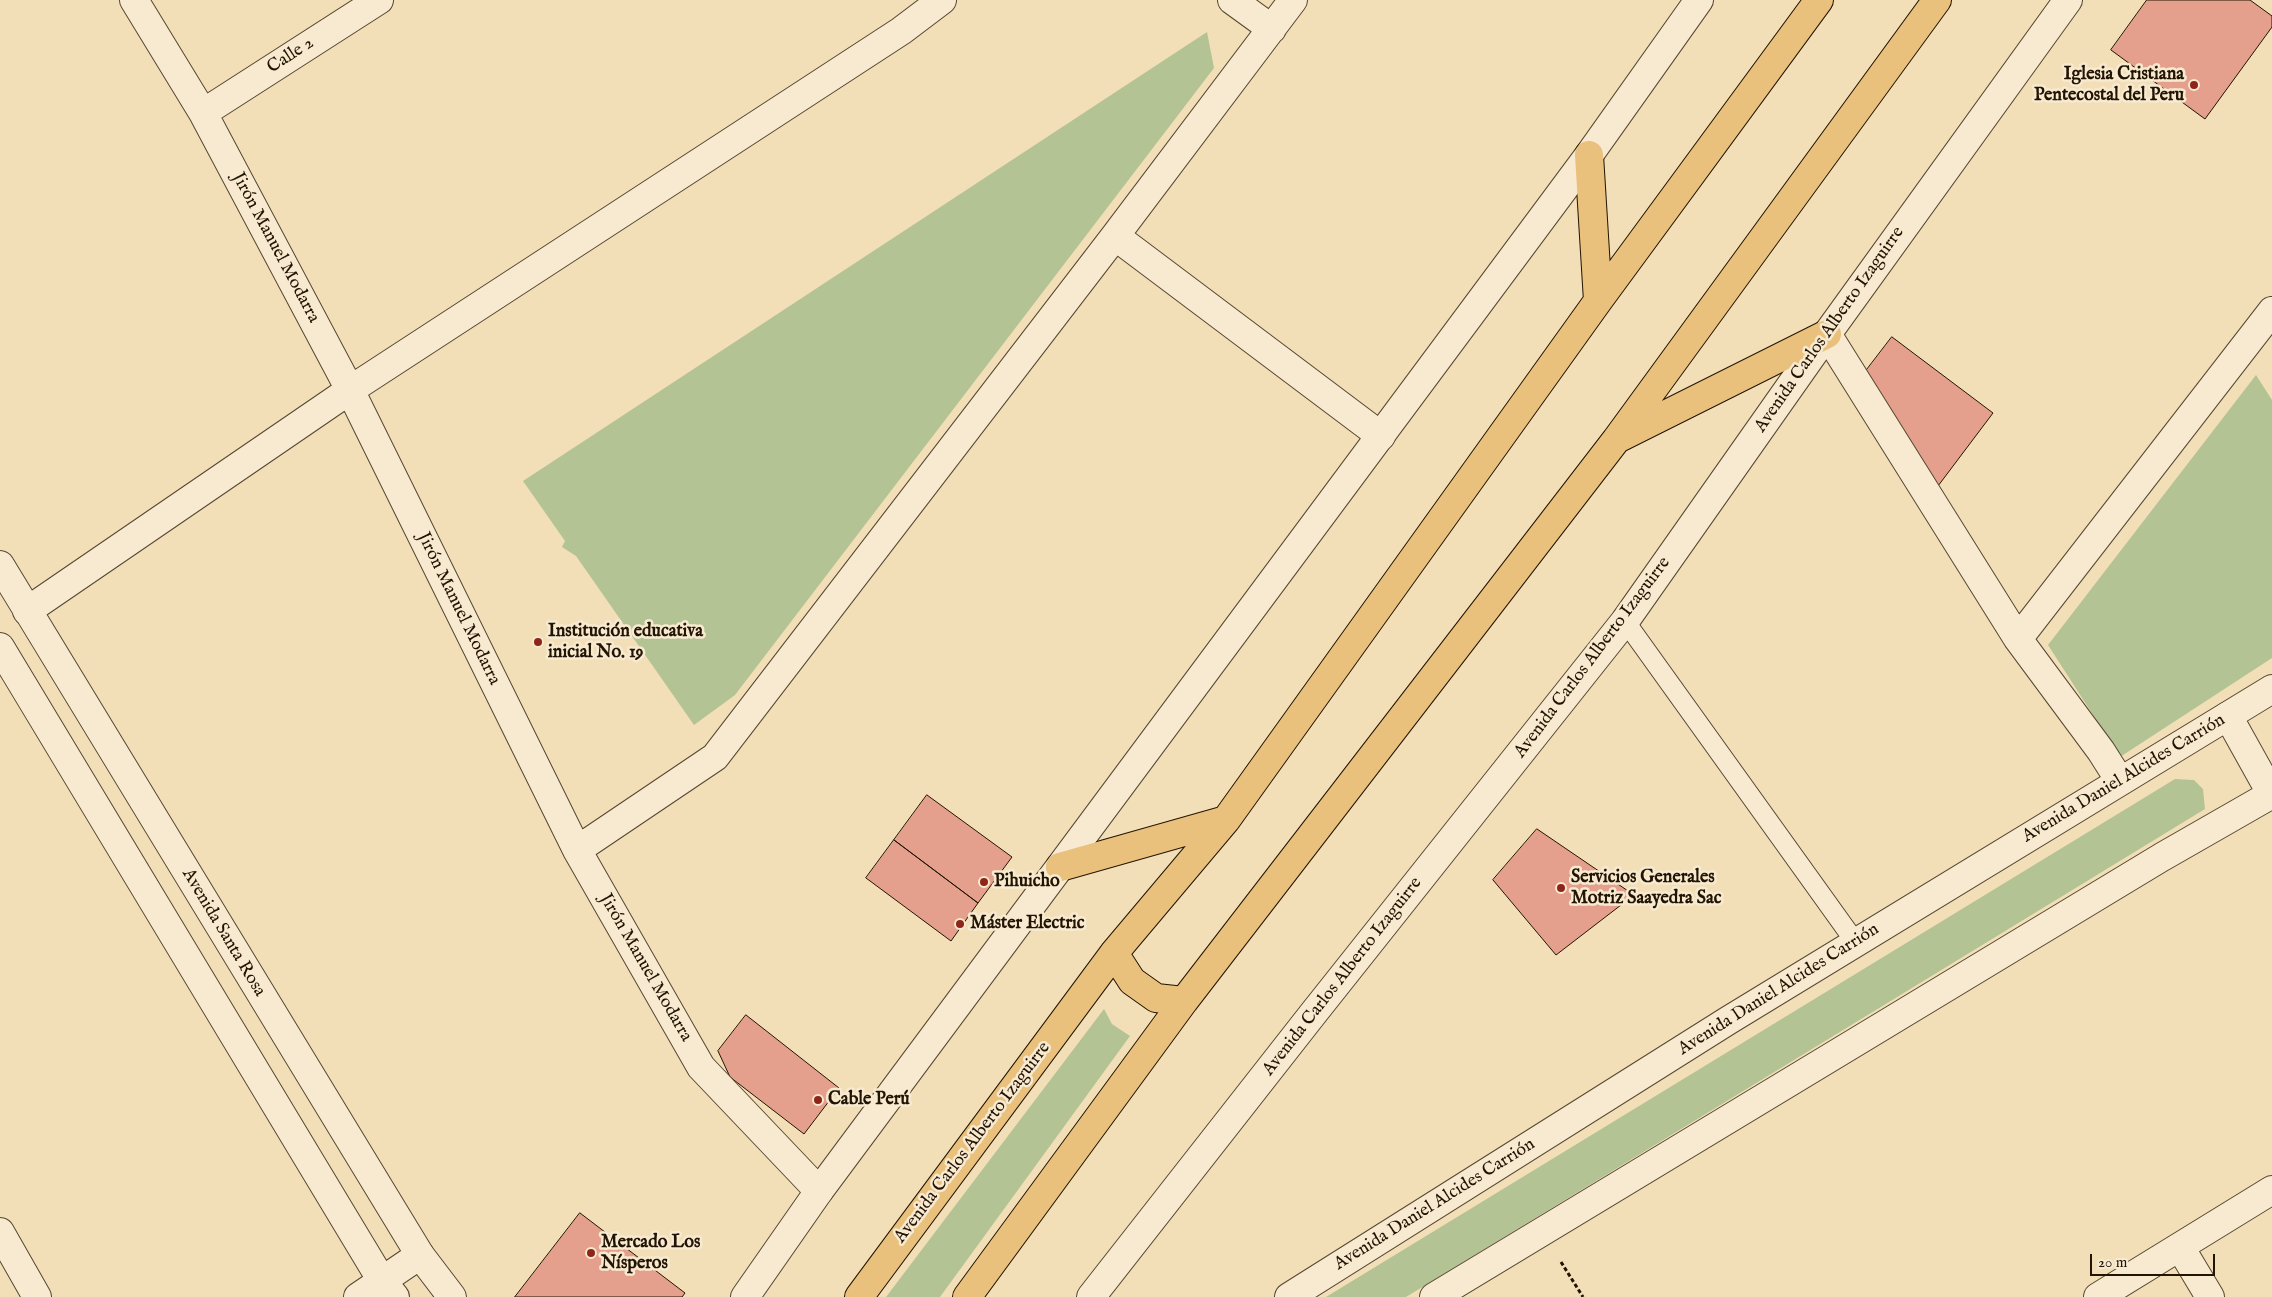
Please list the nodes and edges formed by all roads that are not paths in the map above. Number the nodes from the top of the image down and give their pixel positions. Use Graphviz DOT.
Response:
graph roads {
  1 [pos="134,0"];
  2 [pos="379,0"];
  3 [pos="942,0"];
  4 [pos="1232,0"];
  5 [pos="1293,0"];
  6 [pos="1699,0"];
  7 [pos="1819,0"];
  8 [pos="1937,0"];
  9 [pos="2068,0"];
  10 [pos="1272,29"];
  11 [pos="203,113"];
  12 [pos="1590,154"];
  13 [pos="1115,236"];
  14 [pos="1598,301"];
  15 [pos="2272,311"];
  16 [pos="1827,334"];
  17 [pos="350,390"];
  18 [pos="1381,436"];
  19 [pos="1616,440"];
  20 [pos="0,565"];
  21 [pos="27,611"];
  22 [pos="1625,621"];
  23 [pos="2018,639"];
  24 [pos="0,647"];
  25 [pos="2272,689"];
  26 [pos="2228,716"];
  27 [pos="2120,781"];
  28 [pos="2272,795"];
  29 [pos="1226,820"];
  30 [pos="577,850"];
  31 [pos="1060,868"];
  32 [pos="1856,943"];
  33 [pos="1114,953"];
  34 [pos="1184,1001"];
  35 [pos="2272,1190"];
  36 [pos="819,1191"];
  37 [pos="0,1232"];
  38 [pos="2180,1247"];
  39 [pos="420,1255"];
  40 [pos="389,1289"];
  41 [pos="1102,1292"];
  42 [pos="37,1297"];
  43 [pos="358,1297"];
  44 [pos="452,1297"];
  45 [pos="744,1297"];
  46 [pos="859,1297"];
  47 [pos="967,1297"];
  48 [pos="1289,1297"];
  49 [pos="1434,1297"];
  50 [pos="2098,1297"];
  51 [pos="2210,1297"];
  1 -- 11 [label="street, Jirón Manuel Modarra"];
  2 -- 11 [label="street, Calle 2"];
  3 -- 17 [label="street"];
  4 -- 10 [label="street"];
  5 -- 10 [label="street"];
  6 -- 12 [label="street"];
  7 -- 14 [label="main road, Avenida Carlos Alberto Izaguirre"];
  8 -- 19 [label="main road"];
  9 -- 16 [label="street, Avenida Carlos Alberto Izaguirre"];
  10 -- 13 [label="street"];
  11 -- 17 [label="street, Jirón Manuel Modarra"];
  12 -- 14 [label="main road"];
  12 -- 18 [label="street"];
  13 -- 18 [label="street"];
  13 -- 30 [label="street"];
  14 -- 29 [label="main road, Avenida Carlos Alberto Izaguirre"];
  15 -- 23 [label="street"];
  16 -- 19 [label="main road"];
  16 -- 22 [label="street, Avenida Carlos Alberto Izaguirre"];
  16 -- 23 [label="street"];
  17 -- 21 [label="street"];
  17 -- 30 [label="street, Jirón Manuel Modarra"];
  18 -- 31 [label="street"];
  19 -- 34 [label="main road"];
  20 -- 21 [label="street, Avenida Santa Rosa"];
  21 -- 39 [label="street, Avenida Santa Rosa"];
  22 -- 32 [label="lane"];
  22 -- 41 [label="street, Avenida Carlos Alberto Izaguirre"];
  23 -- 27 [label="street"];
  24 -- 40 [label="street"];
  25 -- 26 [label="street, Avenida Daniel Alcides Carrión"];
  26 -- 27 [label="street, Avenida Daniel Alcides Carrión"];
  26 -- 28 [label="street"];
  27 -- 32 [label="street, Avenida Daniel Alcides Carrión"];
  28 -- 49 [label="street"];
  29 -- 31 [label="main road"];
  29 -- 33 [label="main road, Avenida Carlos Alberto Izaguirre"];
  30 -- 36 [label="street, Jirón Manuel Modarra"];
  31 -- 36 [label="street"];
  32 -- 48 [label="street, Avenida Daniel Alcides Carrión"];
  33 -- 34 [label="main road"];
  33 -- 46 [label="main road, Avenida Carlos Alberto Izaguirre"];
  34 -- 47 [label="main road"];
  35 -- 38 [label="street"];
  36 -- 45 [label="street"];
  37 -- 42 [label="street"];
  38 -- 50 [label="street"];
  38 -- 51 [label="street"];
  39 -- 40 [label="street"];
  39 -- 44 [label="street, Avenida Santa Rosa"];
  40 -- 43 [label="street"];
}
